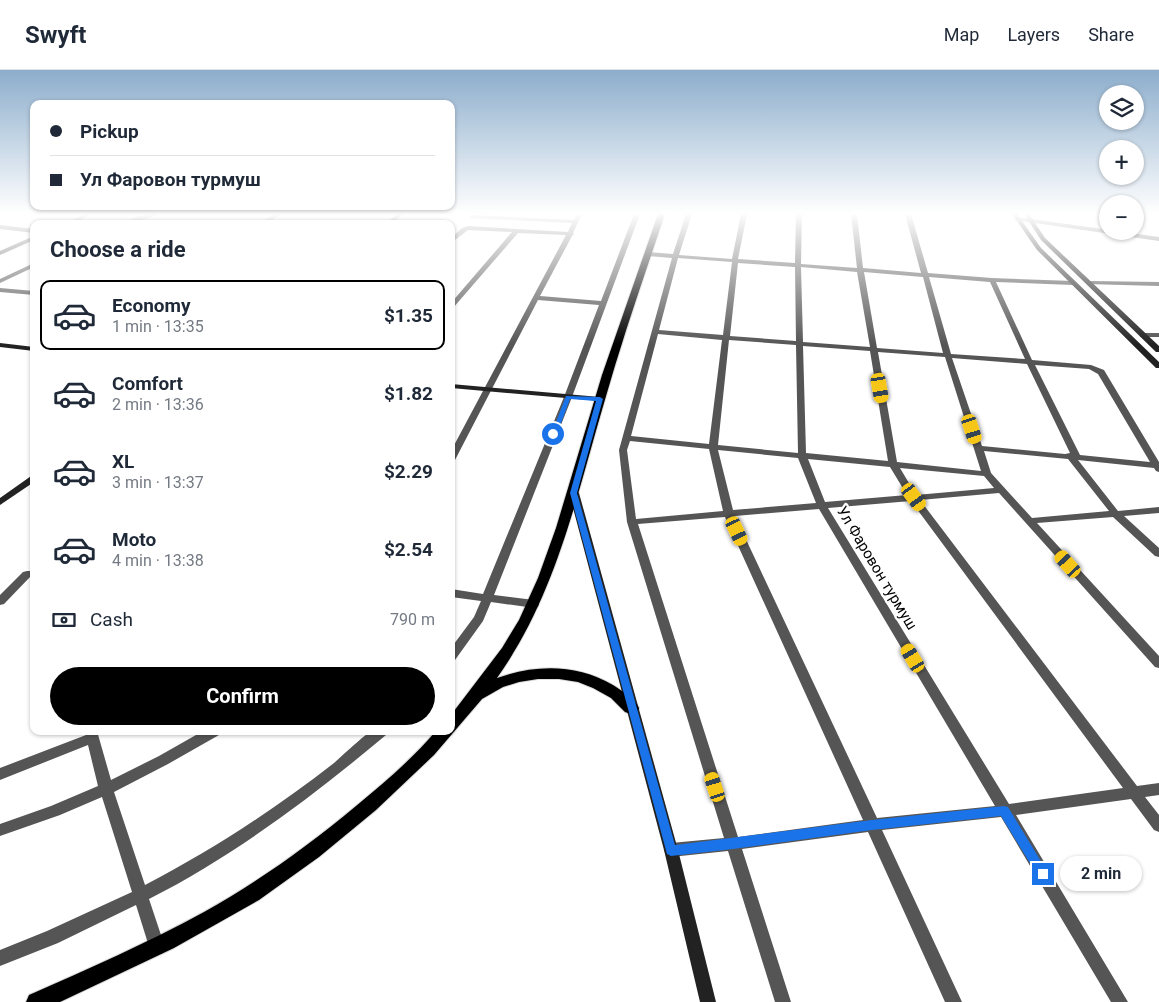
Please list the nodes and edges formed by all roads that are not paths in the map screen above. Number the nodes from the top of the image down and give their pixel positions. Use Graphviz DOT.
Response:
graph roads {
  1 [pos="493,257"];
  2 [pos="559,257"];
  3 [pos="621,257"];
  4 [pos="647,257"];
  5 [pos="675,257"];
  6 [pos="705,257"];
  7 [pos="798,257"];
  8 [pos="859,257"];
  9 [pos="919,257"];
  10 [pos="1047,257"];
  11 [pos="1062,257"];
  12 [pos="735,260"];
  13 [pos="798,264"];
  14 [pos="30,268"];
  15 [pos="860,269"];
  16 [pos="924,275"];
  17 [pos="992,280"];
  18 [pos="0,281"];
  19 [pos="1073,283"];
  20 [pos="1089,283"];
  21 [pos="1159,284"];
  22 [pos="0,290"];
  23 [pos="30,293"];
  24 [pos="538,298"];
  25 [pos="455,302"];
  26 [pos="604,303"];
  27 [pos="655,332"];
  28 [pos="1143,335"];
  29 [pos="1159,335"];
  30 [pos="726,337"];
  31 [pos="799,343"];
  32 [pos="0,346"];
  33 [pos="30,349"];
  34 [pos="874,349"];
  35 [pos="1159,350"];
  36 [pos="948,356"];
  37 [pos="1029,362"];
  38 [pos="1159,366"];
  39 [pos="455,386"];
  40 [pos="489,390"];
  41 [pos="568,397"];
  42 [pos="600,399"];
  43 [pos="626,438"];
  44 [pos="713,447"];
  45 [pos="978,448"];
  46 [pos="455,453"];
  47 [pos="802,456"];
  48 [pos="1073,456"];
  49 [pos="893,464"];
  50 [pos="1157,467"];
  51 [pos="987,474"];
  52 [pos="30,480"];
  53 [pos="1001,490"];
  54 [pos="574,493"];
  55 [pos="914,497"];
  56 [pos="0,502"];
  57 [pos="822,506"];
  58 [pos="1159,510"];
  59 [pos="729,514"];
  60 [pos="1116,514"];
  61 [pos="1029,521"];
  62 [pos="632,522"];
  63 [pos="1159,554"];
  64 [pos="30,574"];
  65 [pos="455,594"];
  66 [pos="487,598"];
  67 [pos="0,601"];
  68 [pos="534,604"];
  69 [pos="455,651"];
  70 [pos="1159,664"];
  71 [pos="468,706"];
  72 [pos="631,708"];
  73 [pos="455,721"];
  74 [pos="92,735"];
  75 [pos="208,735"];
  76 [pos="376,735"];
  77 [pos="442,735"];
  78 [pos="0,774"];
  79 [pos="1159,788"];
  80 [pos="106,789"];
  81 [pos="1133,792"];
  82 [pos="1004,811"];
  83 [pos="872,825"];
  84 [pos="1159,826"];
  85 [pos="0,830"];
  86 [pos="733,844"];
  87 [pos="671,850"];
  88 [pos="141,896"];
  89 [pos="157,947"];
  90 [pos="0,958"];
  91 [pos="36,1002"];
  92 [pos="708,1002"];
  93 [pos="783,1002"];
  94 [pos="954,1002"];
  95 [pos="1120,1002"];
  1 -- 25 [label="street"];
  2 -- 24 [label="street"];
  3 -- 26 [label="street"];
  4 -- 42 [label="main road"];
  5 -- 27 [label="street"];
  6 -- 12 [label="street"];
  7 -- 13 [label="street, Ул Фаровон турмуш"];
  8 -- 15 [label="street"];
  9 -- 16 [label="street"];
  10 -- 19 [label="street"];
  11 -- 20 [label="street"];
  12 -- 13 [label="street"];
  12 -- 30 [label="street"];
  13 -- 15 [label="street"];
  13 -- 31 [label="street, Ул Фаровон турмуш"];
  14 -- 18 [label="street"];
  15 -- 16 [label="street"];
  15 -- 34 [label="street"];
  16 -- 17 [label="street"];
  16 -- 36 [label="street"];
  17 -- 19 [label="street"];
  17 -- 37 [label="street"];
  19 -- 38 [label="street"];
  20 -- 21 [label="street"];
  20 -- 28 [label="street"];
  22 -- 23 [label="street"];
  24 -- 26 [label="street"];
  24 -- 40 [label="street"];
  26 -- 41 [label="street"];
  27 -- 30 [label="street"];
  27 -- 43 [label="street"];
  28 -- 29 [label="street"];
  28 -- 35 [label="street"];
  30 -- 31 [label="street"];
  30 -- 44 [label="street"];
  31 -- 34 [label="street"];
  31 -- 47 [label="street, Ул Фаровон турмуш"];
  32 -- 33 [label="street"];
  34 -- 36 [label="street"];
  34 -- 49 [label="street"];
  36 -- 37 [label="street"];
  36 -- 45 [label="street"];
  37 -- 48 [label="street"];
  37 -- 50 [label="street"];
  39 -- 40 [label="street"];
  40 -- 41 [label="street"];
  40 -- 46 [label="street"];
  41 -- 42 [label="street"];
  41 -- 66 [label="street"];
  42 -- 54 [label="main road"];
  43 -- 44 [label="street"];
  43 -- 62 [label="street"];
  44 -- 47 [label="street"];
  44 -- 59 [label="street"];
  45 -- 48 [label="street"];
  45 -- 51 [label="street"];
  47 -- 49 [label="street"];
  47 -- 57 [label="street, Ул Фаровон турмуш"];
  48 -- 50 [label="street"];
  48 -- 60 [label="street"];
  49 -- 51 [label="street"];
  49 -- 55 [label="street"];
  51 -- 53 [label="street"];
  52 -- 56 [label="street"];
  53 -- 55 [label="street"];
  53 -- 61 [label="street"];
  54 -- 68 [label="main road"];
  54 -- 72 [label="street"];
  55 -- 57 [label="street"];
  55 -- 81 [label="street"];
  57 -- 59 [label="street"];
  57 -- 82 [label="street, Ул Фаровон турмуш"];
  58 -- 60 [label="street"];
  59 -- 62 [label="street"];
  59 -- 83 [label="street"];
  60 -- 61 [label="street"];
  60 -- 63 [label="street"];
  61 -- 70 [label="street"];
  62 -- 86 [label="street"];
  64 -- 67 [label="street"];
  65 -- 66 [label="street"];
  66 -- 68 [label="street"];
  66 -- 69 [label="street"];
  68 -- 71 [label="main road"];
  71 -- 72 [label="main road"];
  71 -- 73 [label="main road"];
  72 -- 87 [label="street"];
  74 -- 78 [label="street"];
  74 -- 80 [label="street"];
  75 -- 80 [label="street"];
  76 -- 88 [label="street"];
  77 -- 89 [label="main road"];
  79 -- 81 [label="street"];
  80 -- 85 [label="street"];
  80 -- 88 [label="street"];
  81 -- 82 [label="street"];
  81 -- 84 [label="street"];
  82 -- 83 [label="street"];
  82 -- 95 [label="street, Ул Фаровон турмуш"];
  83 -- 86 [label="street"];
  83 -- 94 [label="street"];
  86 -- 87 [label="street"];
  86 -- 93 [label="street"];
  87 -- 92 [label="street"];
  88 -- 89 [label="street"];
  88 -- 90 [label="street"];
  89 -- 91 [label="main road"];
}
